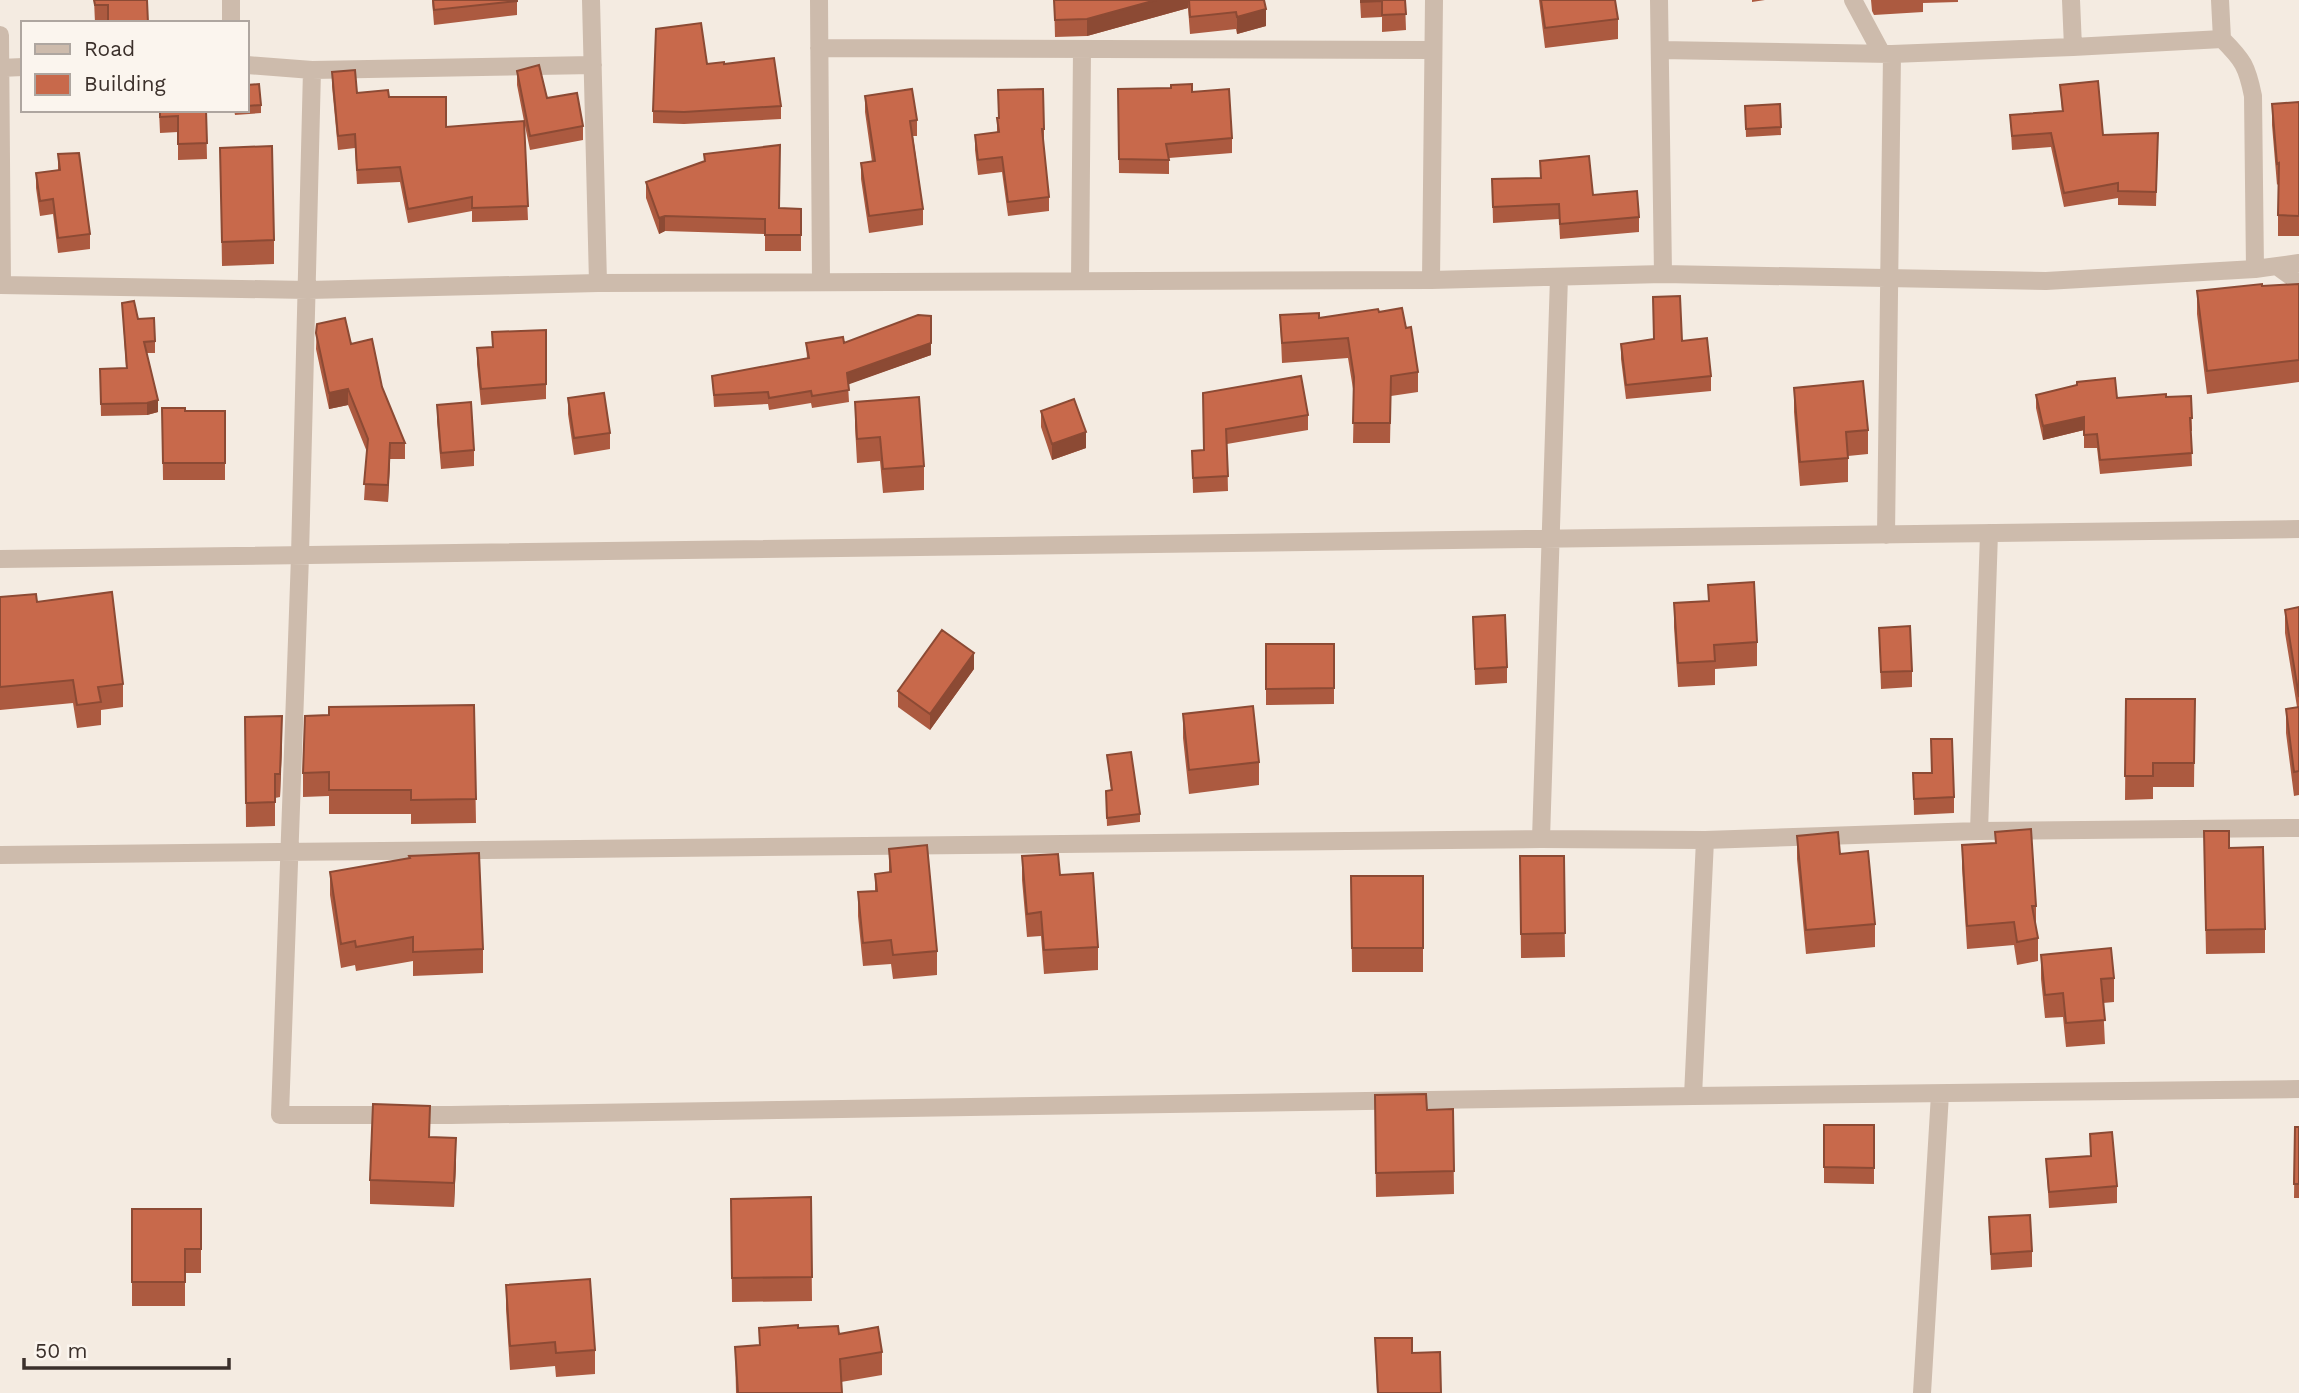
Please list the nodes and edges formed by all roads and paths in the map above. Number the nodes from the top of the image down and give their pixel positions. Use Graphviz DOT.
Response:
graph roads {
  1 [pos="231,0"];
  2 [pos="591,0"];
  3 [pos="819,0"];
  4 [pos="1434,0"];
  5 [pos="1659,0"];
  6 [pos="1853,0"];
  7 [pos="2071,0"];
  8 [pos="2220,0"];
  9 [pos="230,21"];
  10 [pos="0,35"];
  11 [pos="2222,39"];
  12 [pos="2073,47"];
  13 [pos="819,48"];
  14 [pos="1082,49"];
  15 [pos="1433,50"];
  16 [pos="1660,50"];
  17 [pos="1887,54"];
  18 [pos="248,65"];
  19 [pos="593,65"];
  20 [pos="21,67"];
  21 [pos="0,68"];
  22 [pos="312,70"];
  23 [pos="2299,263"];
  24 [pos="2278,267"];
  25 [pos="2255,269"];
  26 [pos="1663,274"];
  27 [pos="1559,277"];
  28 [pos="1890,278"];
  29 [pos="1431,280"];
  30 [pos="1080,281"];
  31 [pos="821,282"];
  32 [pos="2299,282"];
  33 [pos="598,283"];
  34 [pos="1,285"];
  35 [pos="308,290"];
  36 [pos="2299,529"];
  37 [pos="1989,533"];
  38 [pos="1886,535"];
  39 [pos="1550,539"];
  40 [pos="300,556"];
  41 [pos="0,559"];
  42 [pos="2299,828"];
  43 [pos="1979,831"];
  44 [pos="1541,839"];
  45 [pos="1705,841"];
  46 [pos="289,852"];
  47 [pos="0,855"];
  48 [pos="2299,1089"];
  49 [pos="1940,1094"];
  50 [pos="1693,1096"];
  51 [pos="1922,1393"];
  1 -- 9 [label="street"];
  2 -- 19 [label="street"];
  3 -- 13 [label="street"];
  4 -- 15 [label="street"];
  5 -- 16 [label="street"];
  6 -- 17 [label="street"];
  7 -- 12 [label="street"];
  8 -- 11 [label="street"];
  10 -- 21 [label="street"];
  11 -- 12 [label="street"];
  11 -- 25 [label="street"];
  12 -- 17 [label="street"];
  13 -- 14 [label="street"];
  13 -- 31 [label="street"];
  14 -- 15 [label="street"];
  14 -- 30 [label="street"];
  15 -- 29 [label="street"];
  16 -- 17 [label="street"];
  16 -- 26 [label="street"];
  17 -- 28 [label="street"];
  18 -- 22 [label="street"];
  19 -- 22 [label="street"];
  19 -- 33 [label="street"];
  20 -- 21 [label="street"];
  21 -- 34 [label="street"];
  22 -- 35 [label="street"];
  23 -- 24 [label="street"];
  24 -- 25 [label="street"];
  24 -- 32 [label="street"];
  25 -- 28 [label="street"];
  26 -- 27 [label="street"];
  26 -- 28 [label="street"];
  27 -- 29 [label="street"];
  27 -- 39 [label="street"];
  28 -- 38 [label="street"];
  29 -- 30 [label="street"];
  30 -- 31 [label="street"];
  31 -- 33 [label="street"];
  33 -- 35 [label="street"];
  34 -- 35 [label="street"];
  35 -- 40 [label="street"];
  36 -- 37 [label="street"];
  37 -- 38 [label="street"];
  37 -- 43 [label="street"];
  38 -- 39 [label="street"];
  39 -- 40 [label="street"];
  39 -- 44 [label="street"];
  40 -- 41 [label="street"];
  40 -- 46 [label="street"];
  42 -- 43 [label="street"];
  43 -- 45 [label="street"];
  44 -- 45 [label="street"];
  44 -- 46 [label="street"];
  45 -- 50 [label="street"];
  46 -- 47 [label="street"];
  46 -- 50 [label="street"];
  48 -- 49 [label="street"];
  49 -- 50 [label="street"];
  49 -- 51 [label="street"];
}
